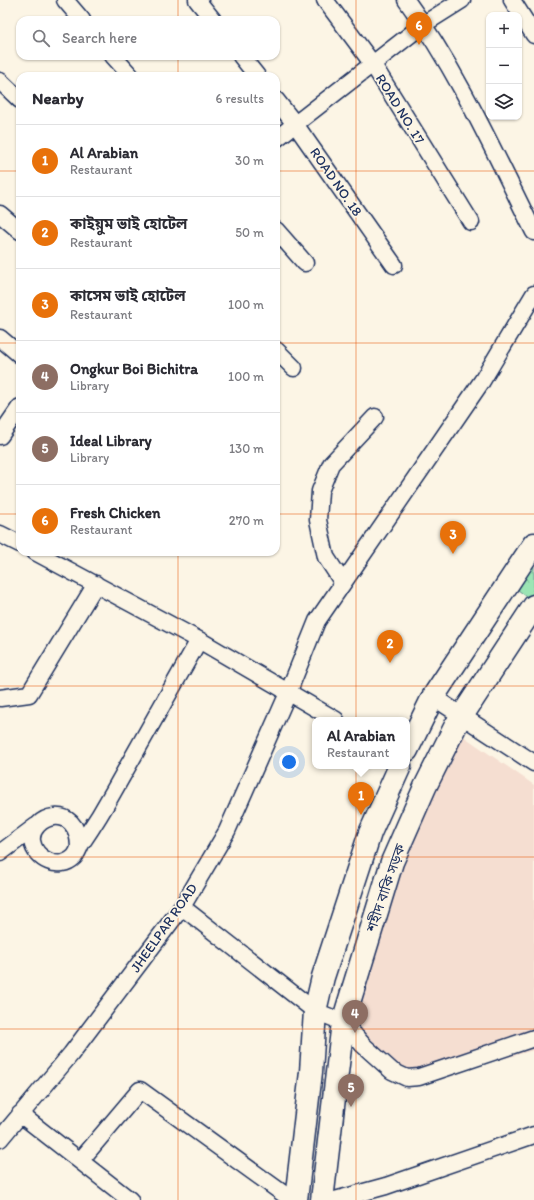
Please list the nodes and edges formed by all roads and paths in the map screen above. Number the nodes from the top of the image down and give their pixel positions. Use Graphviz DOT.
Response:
graph roads {
  1 [pos="64,0"];
  2 [pos="197,0"];
  3 [pos="325,0"];
  4 [pos="406,0"];
  5 [pos="462,0"];
  6 [pos="512,0"];
  7 [pos="78,16"];
  8 [pos="210,16"];
  9 [pos="424,24"];
  10 [pos="534,35"];
  11 [pos="117,60"];
  12 [pos="244,60"];
  13 [pos="372,63"];
  14 [pos="127,72"];
  15 [pos="254,72"];
  16 [pos="0,81"];
  17 [pos="16,96"];
  18 [pos="280,105"];
  19 [pos="296,124"];
  20 [pos="280,136"];
  21 [pos="0,214"];
  22 [pos="471,222"];
  23 [pos="16,228"];
  24 [pos="534,232"];
  25 [pos="280,235"];
  26 [pos="305,263"];
  27 [pos="394,265"];
  28 [pos="534,294"];
  29 [pos="0,338"];
  30 [pos="16,352"];
  31 [pos="280,354"];
  32 [pos="294,368"];
  33 [pos="16,413"];
  34 [pos="375,417"];
  35 [pos="0,436"];
  36 [pos="0,534"];
  37 [pos="16,542"];
  38 [pos="534,544"];
  39 [pos="43,556"];
  40 [pos="343,583"];
  41 [pos="96,584"];
  42 [pos="534,606"];
  43 [pos="199,640"];
  44 [pos="288,693"];
  45 [pos="434,697"];
  46 [pos="0,698"];
  47 [pos="462,716"];
  48 [pos="331,717"];
  49 [pos="410,744"];
  50 [pos="534,763"];
  51 [pos="399,769"];
  52 [pos="36,826"];
  53 [pos="79,847"];
  54 [pos="0,853"];
  55 [pos="182,907"];
  56 [pos="315,1011"];
  57 [pos="343,1022"];
  58 [pos="534,1038"];
  59 [pos="20,1114"];
  60 [pos="534,1135"];
  61 [pos="0,1139"];
  62 [pos="80,1161"];
  63 [pos="389,1193"];
  64 [pos="130,1200"];
  65 [pos="292,1200"];
  66 [pos="296,1200"];
  67 [pos="322,1200"];
  68 [pos="335,1200"];
  1 -- 7 [label="street"];
  2 -- 8 [label="street"];
  3 -- 13 [label="street, ROAD NO. 17"];
  4 -- 9 [label="street"];
  5 -- 9 [label="street"];
  6 -- 10 [label="street"];
  9 -- 13 [label="street"];
  9 -- 24 [label="street"];
  11 -- 14 [label="street"];
  12 -- 15 [label="street"];
  13 -- 19 [label="street"];
  13 -- 22 [label="street, ROAD NO. 17"];
  16 -- 17 [label="street"];
  18 -- 19 [label="street, ROAD NO. 18"];
  19 -- 20 [label="street"];
  19 -- 27 [label="street, ROAD NO. 18"];
  21 -- 23 [label="street"];
  25 -- 26 [label="street"];
  28 -- 40 [label="street, JHEELPAR ROAD"];
  29 -- 30 [label="street"];
  31 -- 32 [label="street"];
  33 -- 35 [label="street"];
  34 -- 40 [label="street"];
  36 -- 37 [label="street"];
  38 -- 45 [label="street"];
  39 -- 41 [label="street"];
  40 -- 44 [label="street, JHEELPAR ROAD"];
  41 -- 43 [label="street"];
  41 -- 46 [label="street"];
  42 -- 47 [label="street, শহীদ বাকি সড়ক"];
  43 -- 44 [label="street"];
  43 -- 53 [label="street"];
  44 -- 48 [label="street"];
  44 -- 55 [label="street, JHEELPAR ROAD"];
  45 -- 47 [label="street"];
  45 -- 49 [label="street"];
  47 -- 50 [label="street"];
  47 -- 57 [label="street, শহীদ বাকি সড়ক"];
  51 -- 56 [label="street"];
  52 -- 53 [label="street"];
  52 -- 53 [label="street"];
  52 -- 54 [label="street"];
  55 -- 56 [label="street"];
  55 -- 59 [label="street, JHEELPAR ROAD"];
  56 -- 57 [label="street"];
  56 -- 66 [label="street"];
  57 -- 58 [label="street"];
  57 -- 67 [label="street, শহীদ বাকি সড়ক"];
  59 -- 61 [label="street, JHEELPAR ROAD"];
  59 -- 62 [label="street"];
  60 -- 63 [label="street"];
  62 -- 64 [label="street"];
  62 -- 65 [label="street"];
  63 -- 68 [label="street"];
}
